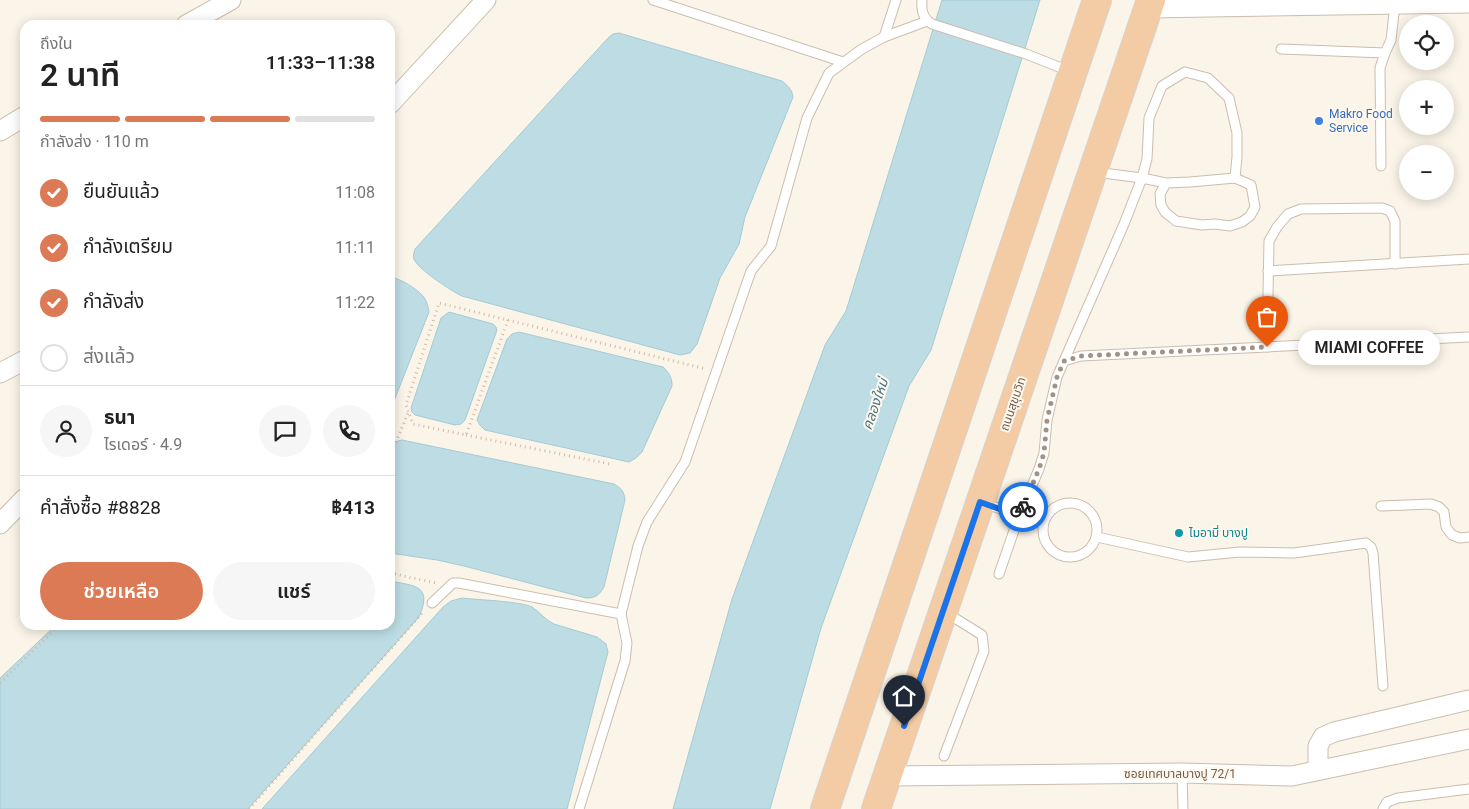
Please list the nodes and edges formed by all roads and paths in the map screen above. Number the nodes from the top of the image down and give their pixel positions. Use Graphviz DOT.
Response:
graph roads {
  1 [pos="231,0"];
  2 [pos="486,0"];
  3 [pos="653,0"];
  4 [pos="896,0"];
  5 [pos="922,0"];
  6 [pos="1097,0"];
  7 [pos="1469,3"];
  8 [pos="1150,4"];
  9 [pos="1395,4"];
  10 [pos="195,20"];
  11 [pos="930,23"];
  12 [pos="884,37"];
  13 [pos="1281,49"];
  14 [pos="1385,53"];
  15 [pos="843,62"];
  16 [pos="1072,72"];
  17 [pos="395,99"];
  18 [pos="20,119"];
  19 [pos="0,131"];
  20 [pos="1381,166"];
  21 [pos="1092,172"];
  22 [pos="1142,178"];
  23 [pos="1234,178"];
  24 [pos="1166,182"];
  25 [pos="1469,259"];
  26 [pos="1395,264"];
  27 [pos="1268,271"];
  28 [pos="508,320"];
  29 [pos="1469,337"];
  30 [pos="1267,347"];
  31 [pos="1064,361"];
  32 [pos="20,363"];
  33 [pos="716,372"];
  34 [pos="0,373"];
  35 [pos="409,412"];
  36 [pos="466,435"];
  37 [pos="395,444"];
  38 [pos="610,464"];
  39 [pos="980,502"];
  40 [pos="20,503"];
  41 [pos="1381,506"];
  42 [pos="1019,516"];
  43 [pos="0,524"];
  44 [pos="1042,524"];
  45 [pos="1097,537"];
  46 [pos="1469,537"];
  47 [pos="395,574"];
  48 [pos="999,574"];
  49 [pos="449,586"];
  50 [pos="432,602"];
  51 [pos="943,611"];
  52 [pos="621,614"];
  53 [pos="54,630"];
  54 [pos="0,683"];
  55 [pos="1383,686"];
  56 [pos="1469,700"];
  57 [pos="1469,739"];
  58 [pos="944,756"];
  59 [pos="1318,770"];
  60 [pos="1182,773"];
  61 [pos="887,776"];
  62 [pos="1469,789"];
  63 [pos="249,809"];
  64 [pos="579,809"];
  65 [pos="825,809"];
  66 [pos="876,809"];
  67 [pos="1184,809"];
  68 [pos="1382,809"];
  1 -- 10 [label="street"];
  2 -- 17 [label="street"];
  3 -- 15 [label="lane"];
  4 -- 12 [label="lane"];
  5 -- 11 [label="lane"];
  6 -- 16 [label="highway"];
  7 -- 9 [label="street"];
  8 -- 9 [label="street"];
  8 -- 21 [label="highway, ถนนสุขุมวิท"];
  9 -- 14 [label="lane"];
  11 -- 12 [label="lane"];
  11 -- 16 [label="lane"];
  12 -- 15 [label="lane"];
  13 -- 14 [label="lane"];
  14 -- 20 [label="lane"];
  15 -- 33 [label="lane"];
  16 -- 65 [label="highway"];
  18 -- 19 [label="street"];
  21 -- 22 [label="lane"];
  21 -- 39 [label="highway, ถนนสุขุมวิท"];
  22 -- 23 [label="lane"];
  22 -- 24 [label="lane"];
  22 -- 31 [label="lane"];
  23 -- 24 [label="lane"];
  23 -- 24 [label="lane"];
  25 -- 26 [label="lane"];
  26 -- 27 [label="lane"];
  26 -- 27 [label="lane"];
  27 -- 30 [label="lane"];
  28 -- 33 [label="path"];
  28 -- 35 [label="path"];
  28 -- 36 [label="path"];
  29 -- 30 [label="lane"];
  30 -- 31 [label="lane"];
  31 -- 42 [label="lane"];
  32 -- 34 [label="street"];
  33 -- 52 [label="lane"];
  35 -- 36 [label="path"];
  35 -- 37 [label="path"];
  36 -- 38 [label="path"];
  39 -- 42 [label="lane"];
  39 -- 51 [label="highway, ถนนสุขุมวิท"];
  40 -- 43 [label="street"];
  41 -- 46 [label="lane"];
  42 -- 44 [label="lane"];
  42 -- 48 [label="lane"];
  44 -- 45 [label="lane"];
  44 -- 45 [label="lane"];
  45 -- 55 [label="lane"];
  47 -- 49 [label="path"];
  49 -- 50 [label="lane"];
  49 -- 52 [label="lane"];
  50 -- 63 [label="path"];
  51 -- 58 [label="lane"];
  51 -- 61 [label="highway, ถนนสุขุมวิท"];
  52 -- 64 [label="lane"];
  53 -- 54 [label="path"];
  56 -- 59 [label="street"];
  57 -- 59 [label="street, ซอยเทศบาลบางปู 72/1"];
  59 -- 60 [label="street, ซอยเทศบาลบางปู 72/1"];
  60 -- 61 [label="street, ซอยเทศบาลบางปู 72/1"];
  60 -- 67 [label="lane"];
  61 -- 66 [label="highway, ถนนสุขุมวิท"];
  62 -- 68 [label="lane"];
}
